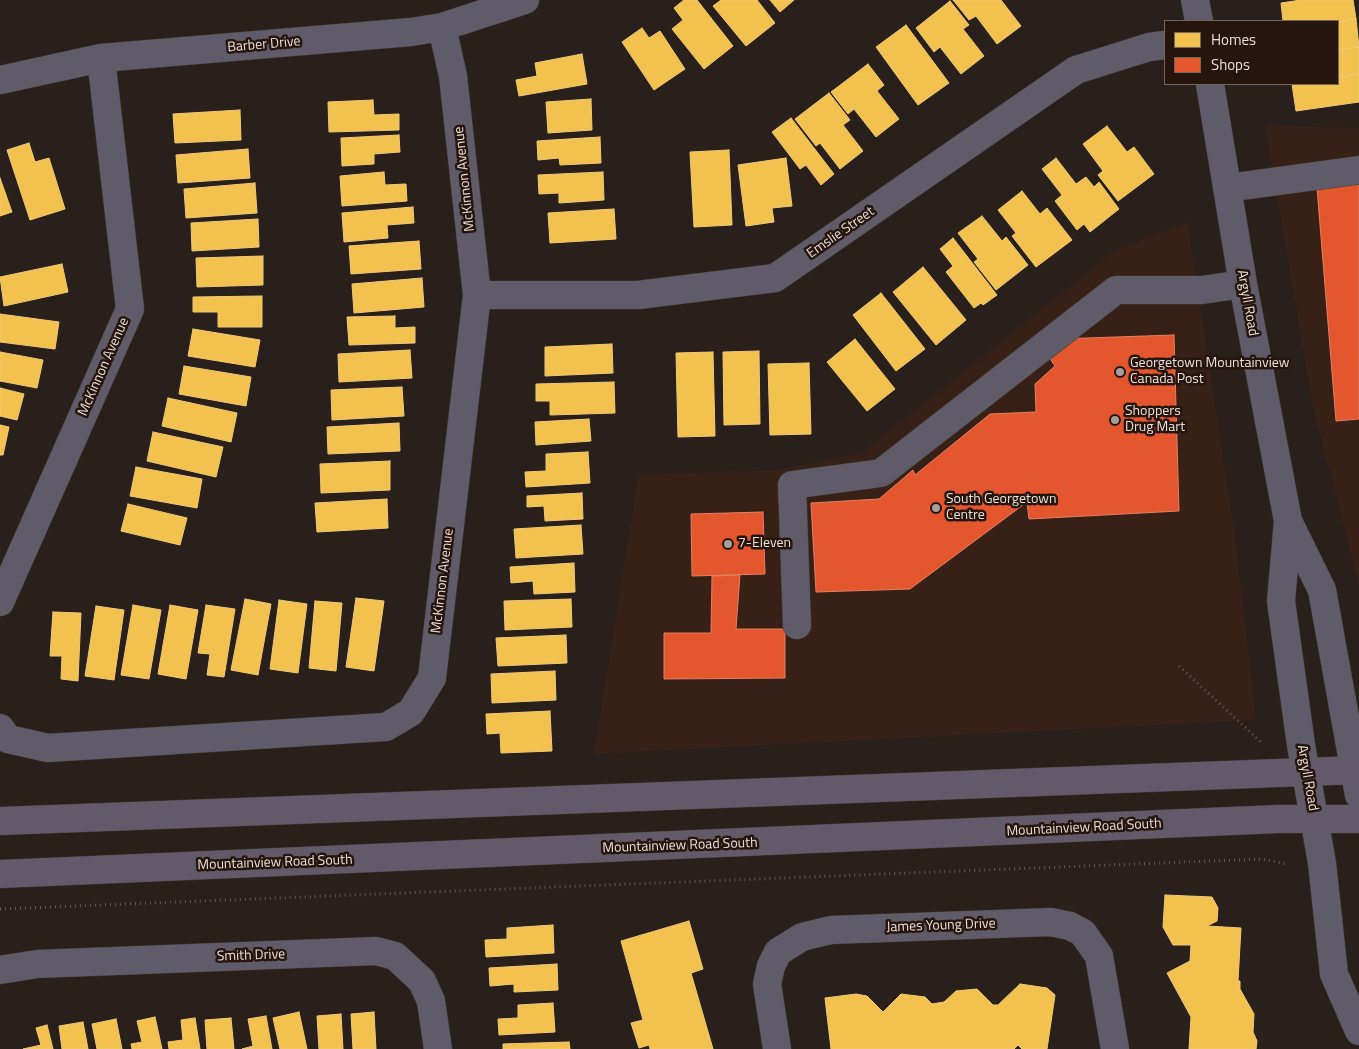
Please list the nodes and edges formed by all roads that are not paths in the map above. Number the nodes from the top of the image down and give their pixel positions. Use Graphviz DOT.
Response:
graph roads {
  1 [pos="525,0"];
  2 [pos="1195,0"];
  3 [pos="1199,20"];
  4 [pos="442,27"];
  5 [pos="1164,45"];
  6 [pos="101,58"];
  7 [pos="0,80"];
  8 [pos="1210,85"];
  9 [pos="1359,170"];
  10 [pos="1228,188"];
  11 [pos="1243,284"];
  12 [pos="477,295"];
  13 [pos="1288,521"];
  14 [pos="0,602"];
  15 [pos="797,625"];
  16 [pos="0,728"];
  17 [pos="1306,771"];
  18 [pos="1357,778"];
  19 [pos="1314,819"];
  20 [pos="1359,819"];
  21 [pos="0,821"];
  22 [pos="0,874"];
  23 [pos="0,970"];
  24 [pos="1359,1031"];
  25 [pos="438,1049"];
  26 [pos="777,1049"];
  27 [pos="1115,1049"];
  1 -- 4 [label="street, Barber Drive"];
  2 -- 3 [label="street"];
  4 -- 6 [label="street, Barber Drive"];
  4 -- 12 [label="street, McKinnon Avenue"];
  5 -- 12 [label="street, Emslie Street"];
  6 -- 7 [label="street, Barber Drive"];
  6 -- 14 [label="street, McKinnon Avenue"];
  8 -- 10 [label="street, Argyll Road"];
  9 -- 10 [label="street"];
  10 -- 11 [label="street, Argyll Road"];
  11 -- 13 [label="street, Argyll Road"];
  11 -- 15 [label="street"];
  12 -- 16 [label="street, McKinnon Avenue"];
  13 -- 17 [label="street, Argyll Road"];
  13 -- 18 [label="street, Argyll Road"];
  17 -- 18 [label="main road"];
  17 -- 19 [label="street, Argyll Road"];
  17 -- 21 [label="main road"];
  19 -- 20 [label="main road, Mountainview Road South"];
  19 -- 22 [label="main road, Mountainview Road South"];
  19 -- 24 [label="street, Argyll Road"];
  23 -- 25 [label="street, Smith Drive"];
  26 -- 27 [label="street, James Young Drive"];
}
